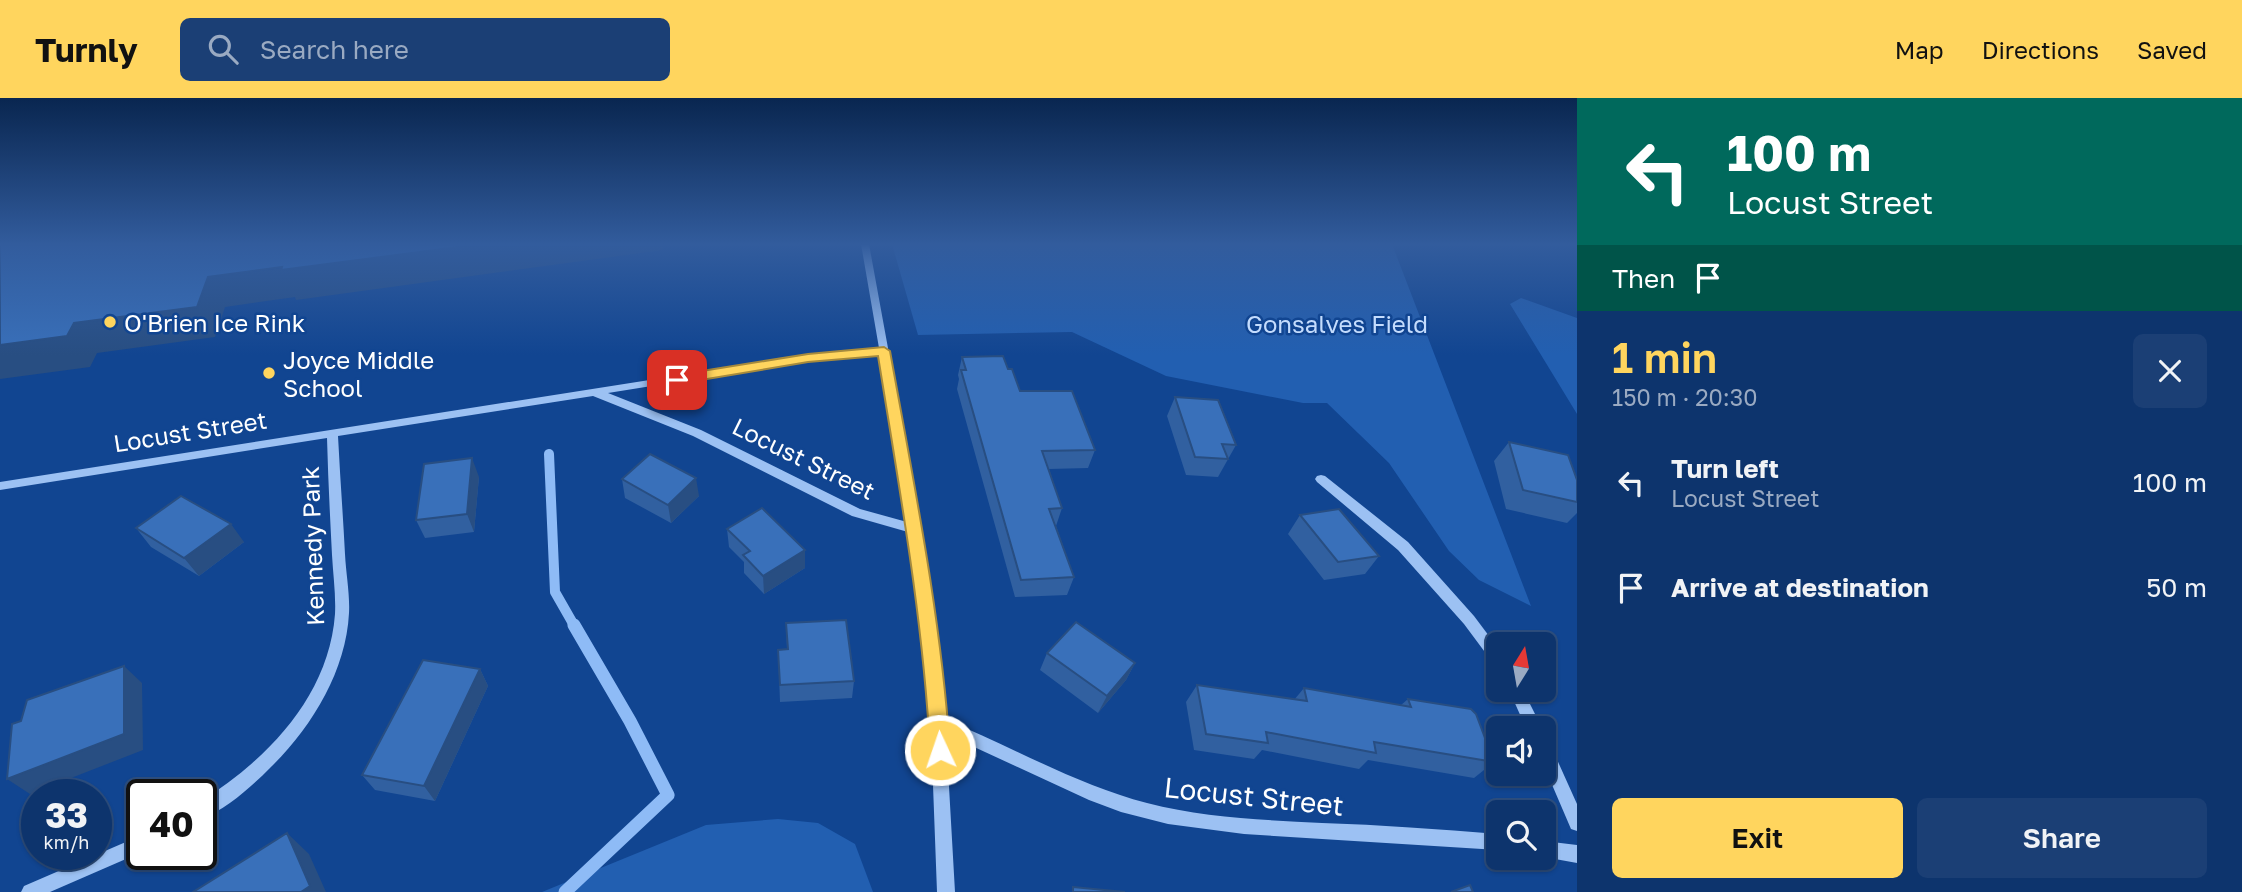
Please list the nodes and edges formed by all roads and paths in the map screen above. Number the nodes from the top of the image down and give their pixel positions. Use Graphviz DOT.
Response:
graph roads {
  1 [pos="872,281"];
  2 [pos="884,351"];
  3 [pos="596,393"];
  4 [pos="332,433"];
  5 [pos="1321,479"];
  6 [pos="0,486"];
  7 [pos="915,529"];
  8 [pos="1486,643"];
  9 [pos="939,724"];
  10 [pos="1556,776"];
  11 [pos="217,800"];
  12 [pos="1577,824"];
  13 [pos="1486,841"];
  14 [pos="126,850"];
  15 [pos="1556,850"];
  16 [pos="1577,853"];
  17 [pos="30,892"];
  18 [pos="946,892"];
  1 -- 2 [label="street"];
  2 -- 3 [label="street, Locust Street"];
  2 -- 7 [label="street"];
  3 -- 4 [label="street, Locust Street"];
  3 -- 7 [label="street, Locust Street"];
  4 -- 6 [label="street, Locust Street"];
  4 -- 11 [label="street, Kennedy Park"];
  5 -- 8 [label="street"];
  7 -- 9 [label="street"];
  9 -- 13 [label="street, Locust Street"];
  9 -- 18 [label="street"];
  10 -- 12 [label="street"];
  14 -- 17 [label="street"];
  15 -- 16 [label="street"];
}
